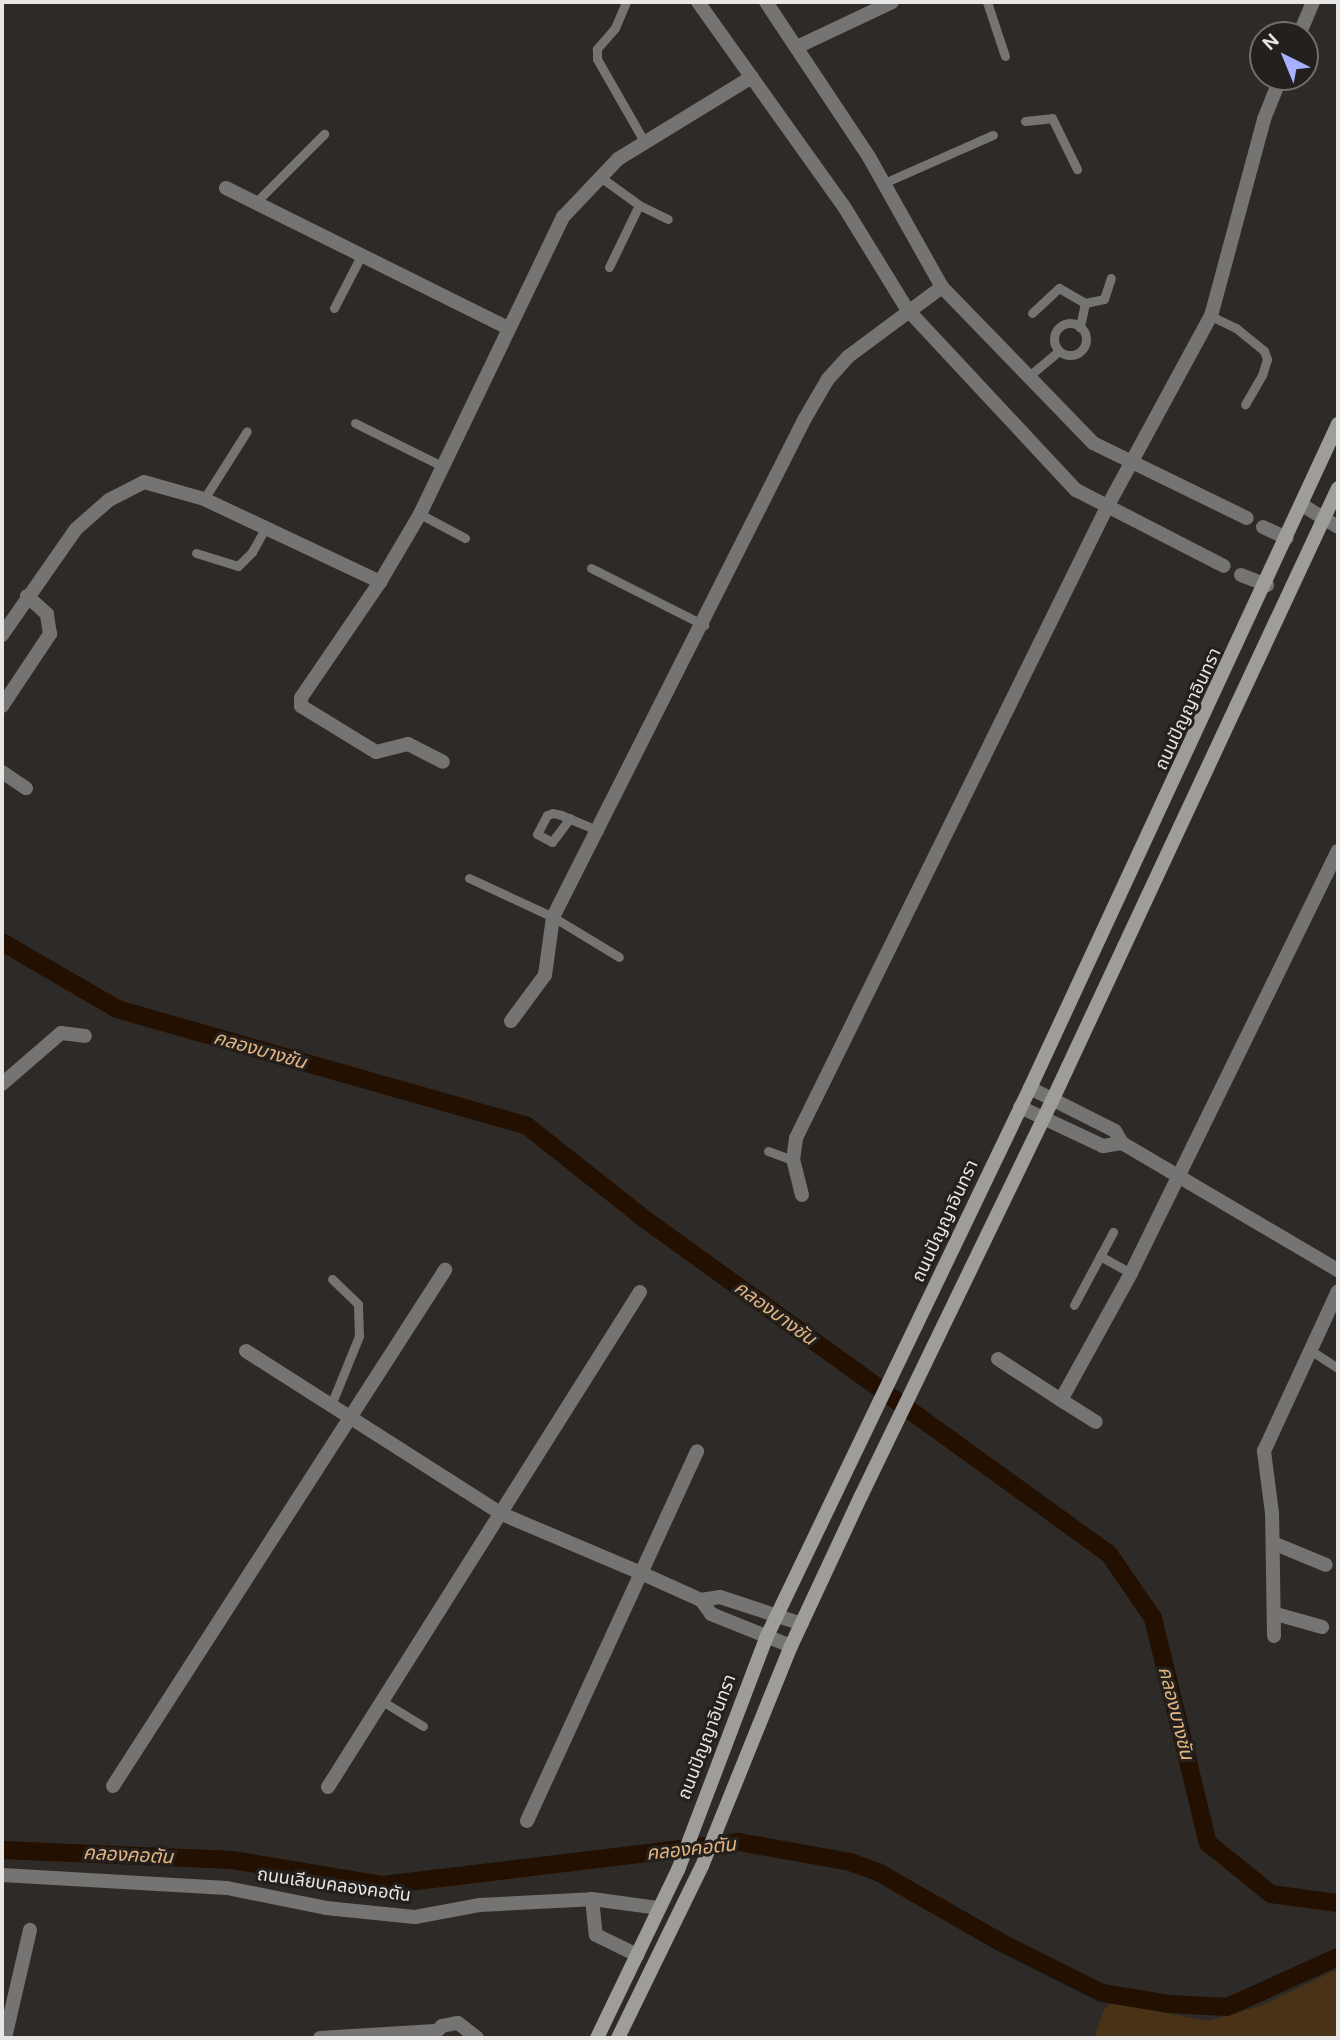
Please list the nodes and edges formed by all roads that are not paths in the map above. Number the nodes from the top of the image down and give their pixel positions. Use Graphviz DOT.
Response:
graph roads {
  1 [pos="626,2"];
  2 [pos="698,2"];
  3 [pos="766,2"];
  4 [pos="891,2"];
  5 [pos="987,2"];
  6 [pos="1313,2"];
  7 [pos="1305,21"];
  8 [pos="797,47"];
  9 [pos="1005,56"];
  10 [pos="752,77"];
  11 [pos="1275,91"];
  12 [pos="1025,121"];
  13 [pos="324,134"];
  14 [pos="993,135"];
  15 [pos="644,141"];
  16 [pos="1077,169"];
  17 [pos="599,176"];
  18 [pos="884,183"];
  19 [pos="226,188"];
  20 [pos="255,203"];
  21 [pos="639,205"];
  22 [pos="668,219"];
  23 [pos="361,256"];
  24 [pos="609,267"];
  25 [pos="1111,278"];
  26 [pos="942,287"];
  27 [pos="1085,303"];
  28 [pos="334,308"];
  29 [pos="907,309"];
  30 [pos="1031,313"];
  31 [pos="1211,316"];
  32 [pos="1080,327"];
  33 [pos="508,328"];
  34 [pos="1059,351"];
  35 [pos="1029,376"];
  36 [pos="1245,405"];
  37 [pos="355,423"];
  38 [pos="1338,424"];
  39 [pos="247,431"];
  40 [pos="1133,460"];
  41 [pos="442,466"];
  42 [pos="1338,488"];
  43 [pos="204,499"];
  44 [pos="1302,505"];
  45 [pos="1106,509"];
  46 [pos="419,514"];
  47 [pos="1247,518"];
  48 [pos="1325,519"];
  49 [pos="266,527"];
  50 [pos="1263,527"];
  51 [pos="1338,527"];
  52 [pos="465,538"];
  53 [pos="1287,538"];
  54 [pos="196,553"];
  55 [pos="1224,566"];
  56 [pos="591,568"];
  57 [pos="1241,575"];
  58 [pos="380,582"];
  59 [pos="1267,585"];
  60 [pos="27,596"];
  61 [pos="704,625"];
  62 [pos="2,635"];
  63 [pos="2,706"];
  64 [pos="443,762"];
  65 [pos="2,772"];
  66 [pos="26,788"];
  67 [pos="570,818"];
  68 [pos="599,831"];
  69 [pos="1338,851"];
  70 [pos="469,878"];
  71 [pos="553,917"];
  72 [pos="619,957"];
  73 [pos="511,1021"];
  74 [pos="85,1036"];
  75 [pos="2,1084"];
  76 [pos="1030,1088"];
  77 [pos="1052,1101"];
  78 [pos="1020,1107"];
  79 [pos="1043,1118"];
  80 [pos="1122,1143"];
  81 [pos="768,1151"];
  82 [pos="793,1160"];
  83 [pos="1179,1178"];
  84 [pos="802,1195"];
  85 [pos="1113,1232"];
  86 [pos="1100,1256"];
  87 [pos="1338,1269"];
  88 [pos="445,1270"];
  89 [pos="1131,1273"];
  90 [pos="332,1279"];
  91 [pos="1338,1291"];
  92 [pos="640,1292"];
  93 [pos="1074,1305"];
  94 [pos="1310,1350"];
  95 [pos="246,1351"];
  96 [pos="998,1359"];
  97 [pos="1338,1368"];
  98 [pos="1062,1400"];
  99 [pos="331,1405"];
  100 [pos="350,1418"];
  101 [pos="1096,1422"];
  102 [pos="697,1451"];
  103 [pos="502,1514"];
  104 [pos="1273,1543"];
  105 [pos="1326,1565"];
  106 [pos="642,1573"];
  107 [pos="701,1600"];
  108 [pos="1276,1614"];
  109 [pos="776,1616"];
  110 [pos="802,1624"];
  111 [pos="1322,1627"];
  112 [pos="1274,1636"];
  113 [pos="766,1638"];
  114 [pos="791,1646"];
  115 [pos="382,1701"];
  116 [pos="423,1726"];
  117 [pos="113,1786"];
  118 [pos="328,1787"];
  119 [pos="527,1821"];
  120 [pos="2,1875"];
  121 [pos="592,1899"];
  122 [pos="659,1908"];
  123 [pos="30,1930"];
  124 [pos="637,1955"];
  125 [pos="6,2016"];
  126 [pos="433,2035"];
  127 [pos="5,2038"];
  128 [pos="320,2038"];
  129 [pos="477,2038"];
  130 [pos="597,2038"];
  131 [pos="618,2038"];
  1 -- 15 [label="lane"];
  2 -- 10 [label="street"];
  3 -- 8 [label="street"];
  4 -- 8 [label="street"];
  5 -- 9 [label="lane"];
  6 -- 7 [label="street"];
  8 -- 18 [label="street"];
  10 -- 15 [label="street"];
  10 -- 29 [label="street"];
  11 -- 31 [label="street"];
  12 -- 16 [label="lane"];
  13 -- 20 [label="lane"];
  14 -- 18 [label="lane"];
  15 -- 17 [label="street"];
  17 -- 21 [label="lane"];
  17 -- 33 [label="street"];
  18 -- 26 [label="street"];
  19 -- 20 [label="street"];
  20 -- 23 [label="street"];
  21 -- 22 [label="lane"];
  21 -- 24 [label="lane"];
  23 -- 28 [label="lane"];
  23 -- 33 [label="street"];
  25 -- 27 [label="lane"];
  26 -- 29 [label="street"];
  26 -- 35 [label="street"];
  27 -- 30 [label="lane"];
  27 -- 32 [label="lane"];
  29 -- 45 [label="street"];
  29 -- 61 [label="street"];
  31 -- 36 [label="lane"];
  31 -- 40 [label="street"];
  32 -- 34 [label="lane"];
  32 -- 34 [label="lane"];
  33 -- 41 [label="street"];
  34 -- 35 [label="lane"];
  35 -- 40 [label="street"];
  37 -- 41 [label="lane"];
  38 -- 44 [label="main road, ถนนปัญญาอินทรา"];
  39 -- 43 [label="lane"];
  40 -- 45 [label="street"];
  40 -- 47 [label="street"];
  41 -- 46 [label="street"];
  42 -- 48 [label="main road"];
  43 -- 49 [label="street"];
  43 -- 60 [label="street"];
  44 -- 48 [label="street"];
  44 -- 53 [label="main road, ถนนปัญญาอินทรา"];
  45 -- 55 [label="street"];
  45 -- 82 [label="street"];
  46 -- 52 [label="lane"];
  46 -- 58 [label="street"];
  48 -- 51 [label="street"];
  48 -- 77 [label="main road"];
  49 -- 54 [label="lane"];
  49 -- 58 [label="street"];
  50 -- 53 [label="street"];
  53 -- 59 [label="main road, ถนนปัญญาอินทรา"];
  56 -- 61 [label="lane"];
  57 -- 59 [label="street"];
  58 -- 64 [label="street"];
  59 -- 76 [label="main road, ถนนปัญญาอินทรา"];
  60 -- 62 [label="street"];
  60 -- 63 [label="street"];
  61 -- 68 [label="street"];
  65 -- 66 [label="street"];
  67 -- 68 [label="lane"];
  68 -- 71 [label="street"];
  69 -- 83 [label="street"];
  70 -- 71 [label="lane"];
  71 -- 72 [label="lane"];
  71 -- 73 [label="street"];
  74 -- 75 [label="street"];
  76 -- 77 [label="street"];
  76 -- 78 [label="main road, ถนนปัญญาอินทรา"];
  77 -- 79 [label="main road"];
  77 -- 80 [label="street"];
  78 -- 79 [label="street"];
  78 -- 109 [label="main road, ถนนปัญญาอินทรา"];
  79 -- 80 [label="street"];
  79 -- 110 [label="main road"];
  80 -- 83 [label="street"];
  81 -- 82 [label="lane"];
  82 -- 84 [label="street"];
  83 -- 87 [label="street"];
  83 -- 89 [label="street"];
  85 -- 86 [label="lane"];
  86 -- 89 [label="lane"];
  86 -- 93 [label="lane"];
  88 -- 100 [label="street"];
  89 -- 98 [label="street"];
  90 -- 99 [label="lane"];
  91 -- 94 [label="street"];
  92 -- 103 [label="street"];
  94 -- 97 [label="lane"];
  94 -- 104 [label="street"];
  95 -- 99 [label="street"];
  96 -- 98 [label="street"];
  98 -- 101 [label="street"];
  99 -- 100 [label="street"];
  100 -- 103 [label="street"];
  100 -- 117 [label="street"];
  102 -- 106 [label="street"];
  103 -- 106 [label="street"];
  103 -- 115 [label="street"];
  104 -- 105 [label="street"];
  104 -- 108 [label="street"];
  106 -- 107 [label="street"];
  106 -- 119 [label="street"];
  107 -- 109 [label="street"];
  107 -- 113 [label="street"];
  108 -- 111 [label="street"];
  108 -- 112 [label="street"];
  109 -- 110 [label="street"];
  109 -- 113 [label="main road, ถนนปัญญาอินทรา"];
  110 -- 114 [label="main road"];
  113 -- 114 [label="street"];
  113 -- 122 [label="main road, ถนนปัญญาอินทรา"];
  114 -- 131 [label="main road"];
  115 -- 116 [label="lane"];
  115 -- 118 [label="street"];
  120 -- 121 [label="street, ถนนเลียบคลองคอตัน"];
  121 -- 122 [label="street, ถนนเลียบคลองคอตัน"];
  121 -- 124 [label="street"];
  122 -- 124 [label="main road, ถนนปัญญาอินทรา"];
  123 -- 125 [label="street"];
  124 -- 130 [label="main road, ถนนปัญญาอินทรา"];
  125 -- 127 [label="street"];
  126 -- 128 [label="street"];
  126 -- 129 [label="street"];
}
